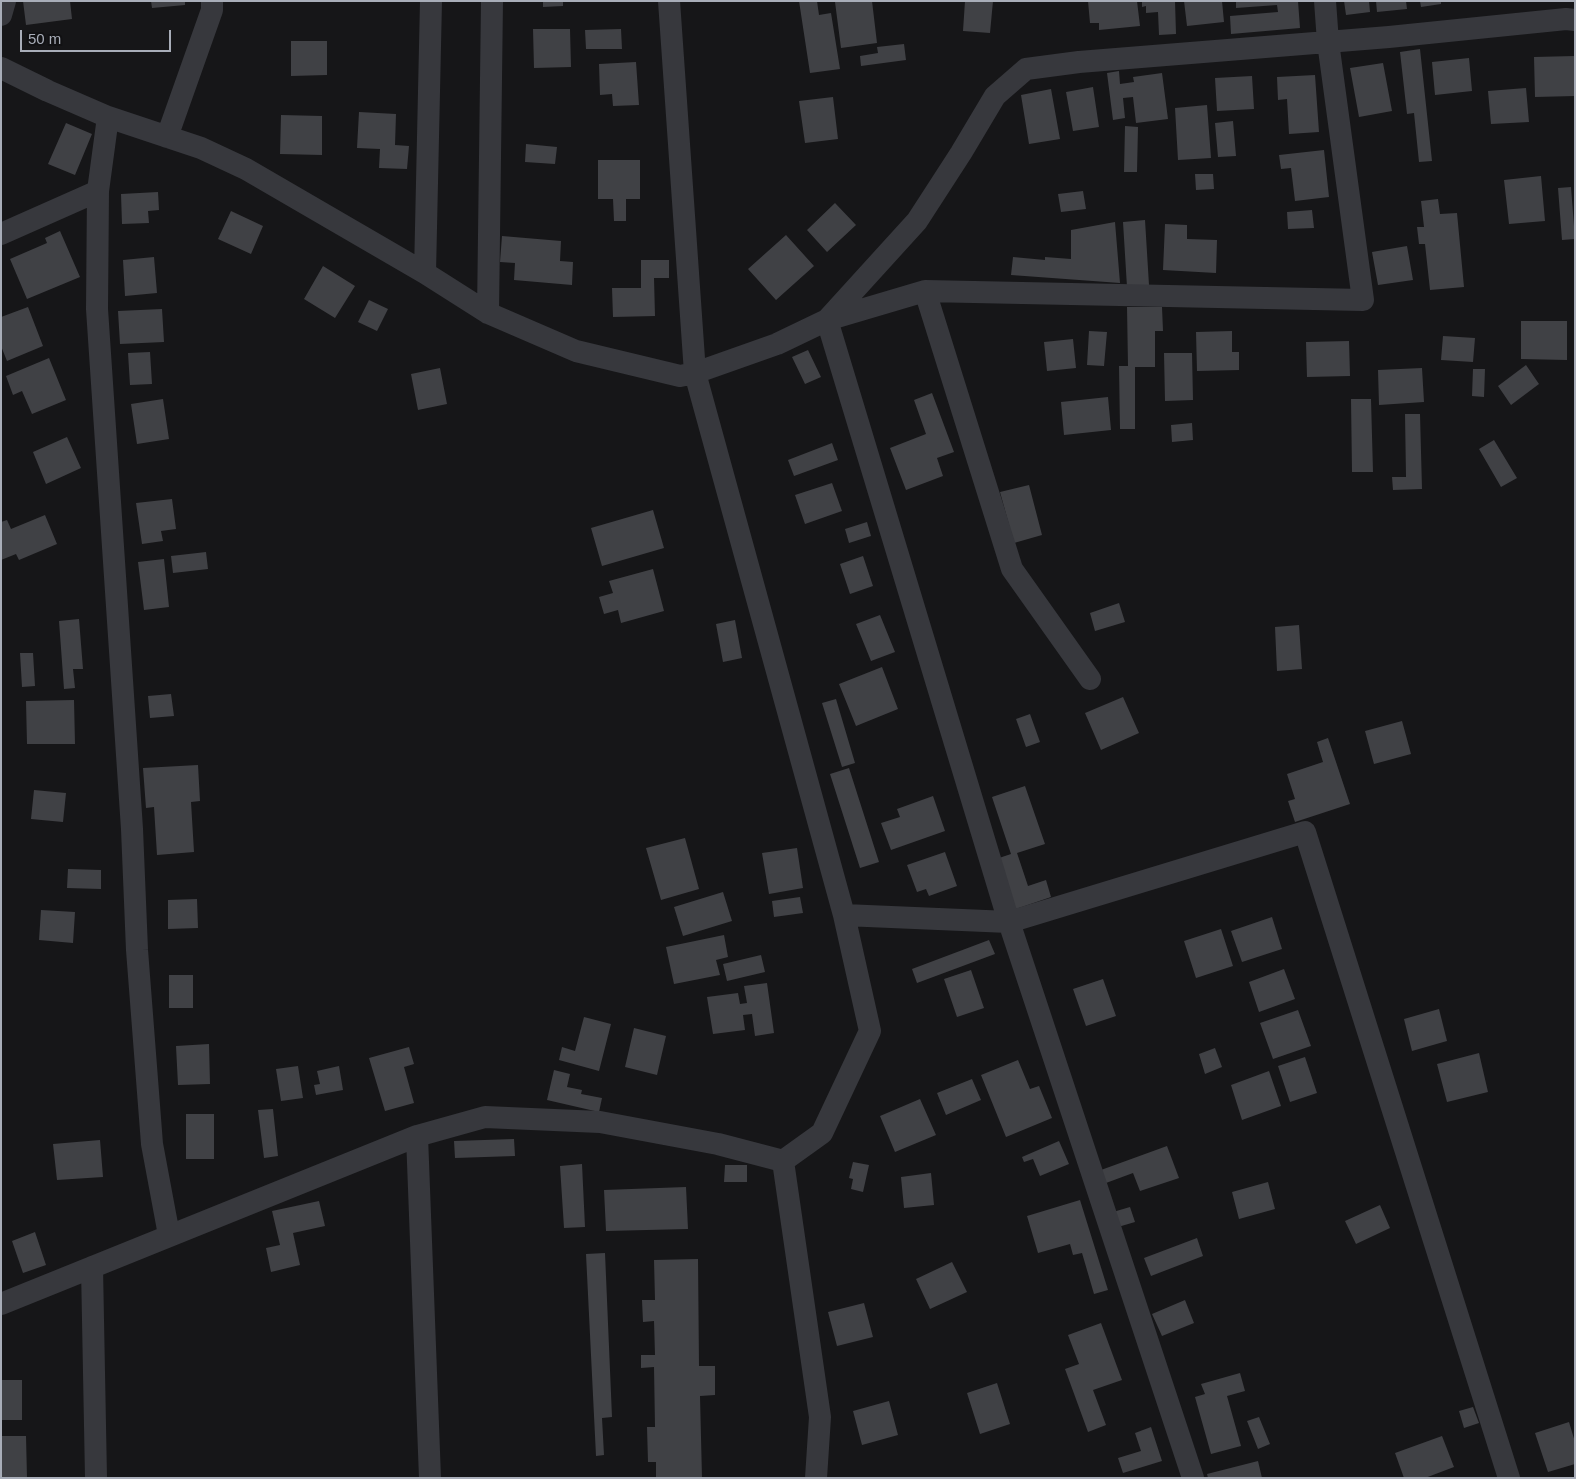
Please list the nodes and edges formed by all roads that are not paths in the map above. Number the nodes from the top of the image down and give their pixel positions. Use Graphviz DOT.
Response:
graph roads {
  1 [pos="5,1"];
  2 [pos="212,1"];
  3 [pos="431,1"];
  4 [pos="492,1"];
  5 [pos="669,1"];
  6 [pos="1325,1"];
  7 [pos="1,15"];
  8 [pos="1575,20"];
  9 [pos="1328,42"];
  10 [pos="1,68"];
  11 [pos="108,117"];
  12 [pos="167,137"];
  13 [pos="98,191"];
  14 [pos="1,234"];
  15 [pos="425,273"];
  16 [pos="925,291"];
  17 [pos="488,313"];
  18 [pos="827,320"];
  19 [pos="695,373"];
  20 [pos="1090,679"];
  21 [pos="844,916"];
  22 [pos="1009,922"];
  23 [pos="417,1136"];
  24 [pos="783,1160"];
  25 [pos="169,1235"];
  26 [pos="92,1267"];
  27 [pos="1,1304"];
  28 [pos="96,1478"];
  29 [pos="430,1478"];
  30 [pos="816,1478"];
  31 [pos="1193,1478"];
  32 [pos="1509,1478"];
  1 -- 7 [label="street"];
  2 -- 12 [label="street"];
  3 -- 15 [label="street"];
  4 -- 17 [label="street"];
  5 -- 19 [label="street"];
  6 -- 9 [label="street"];
  8 -- 9 [label="street"];
  9 -- 16 [label="street"];
  9 -- 18 [label="street"];
  10 -- 11 [label="street"];
  11 -- 12 [label="street"];
  11 -- 13 [label="street"];
  12 -- 15 [label="street"];
  13 -- 14 [label="street"];
  13 -- 25 [label="street"];
  15 -- 17 [label="street"];
  16 -- 18 [label="street"];
  16 -- 20 [label="street"];
  17 -- 19 [label="street"];
  18 -- 19 [label="street"];
  18 -- 22 [label="street"];
  19 -- 21 [label="street"];
  21 -- 22 [label="street"];
  21 -- 24 [label="street"];
  22 -- 31 [label="street"];
  22 -- 32 [label="street"];
  23 -- 24 [label="street"];
  23 -- 25 [label="street"];
  23 -- 29 [label="street"];
  24 -- 30 [label="street"];
  25 -- 26 [label="street"];
  26 -- 27 [label="street"];
  26 -- 28 [label="street"];
}
